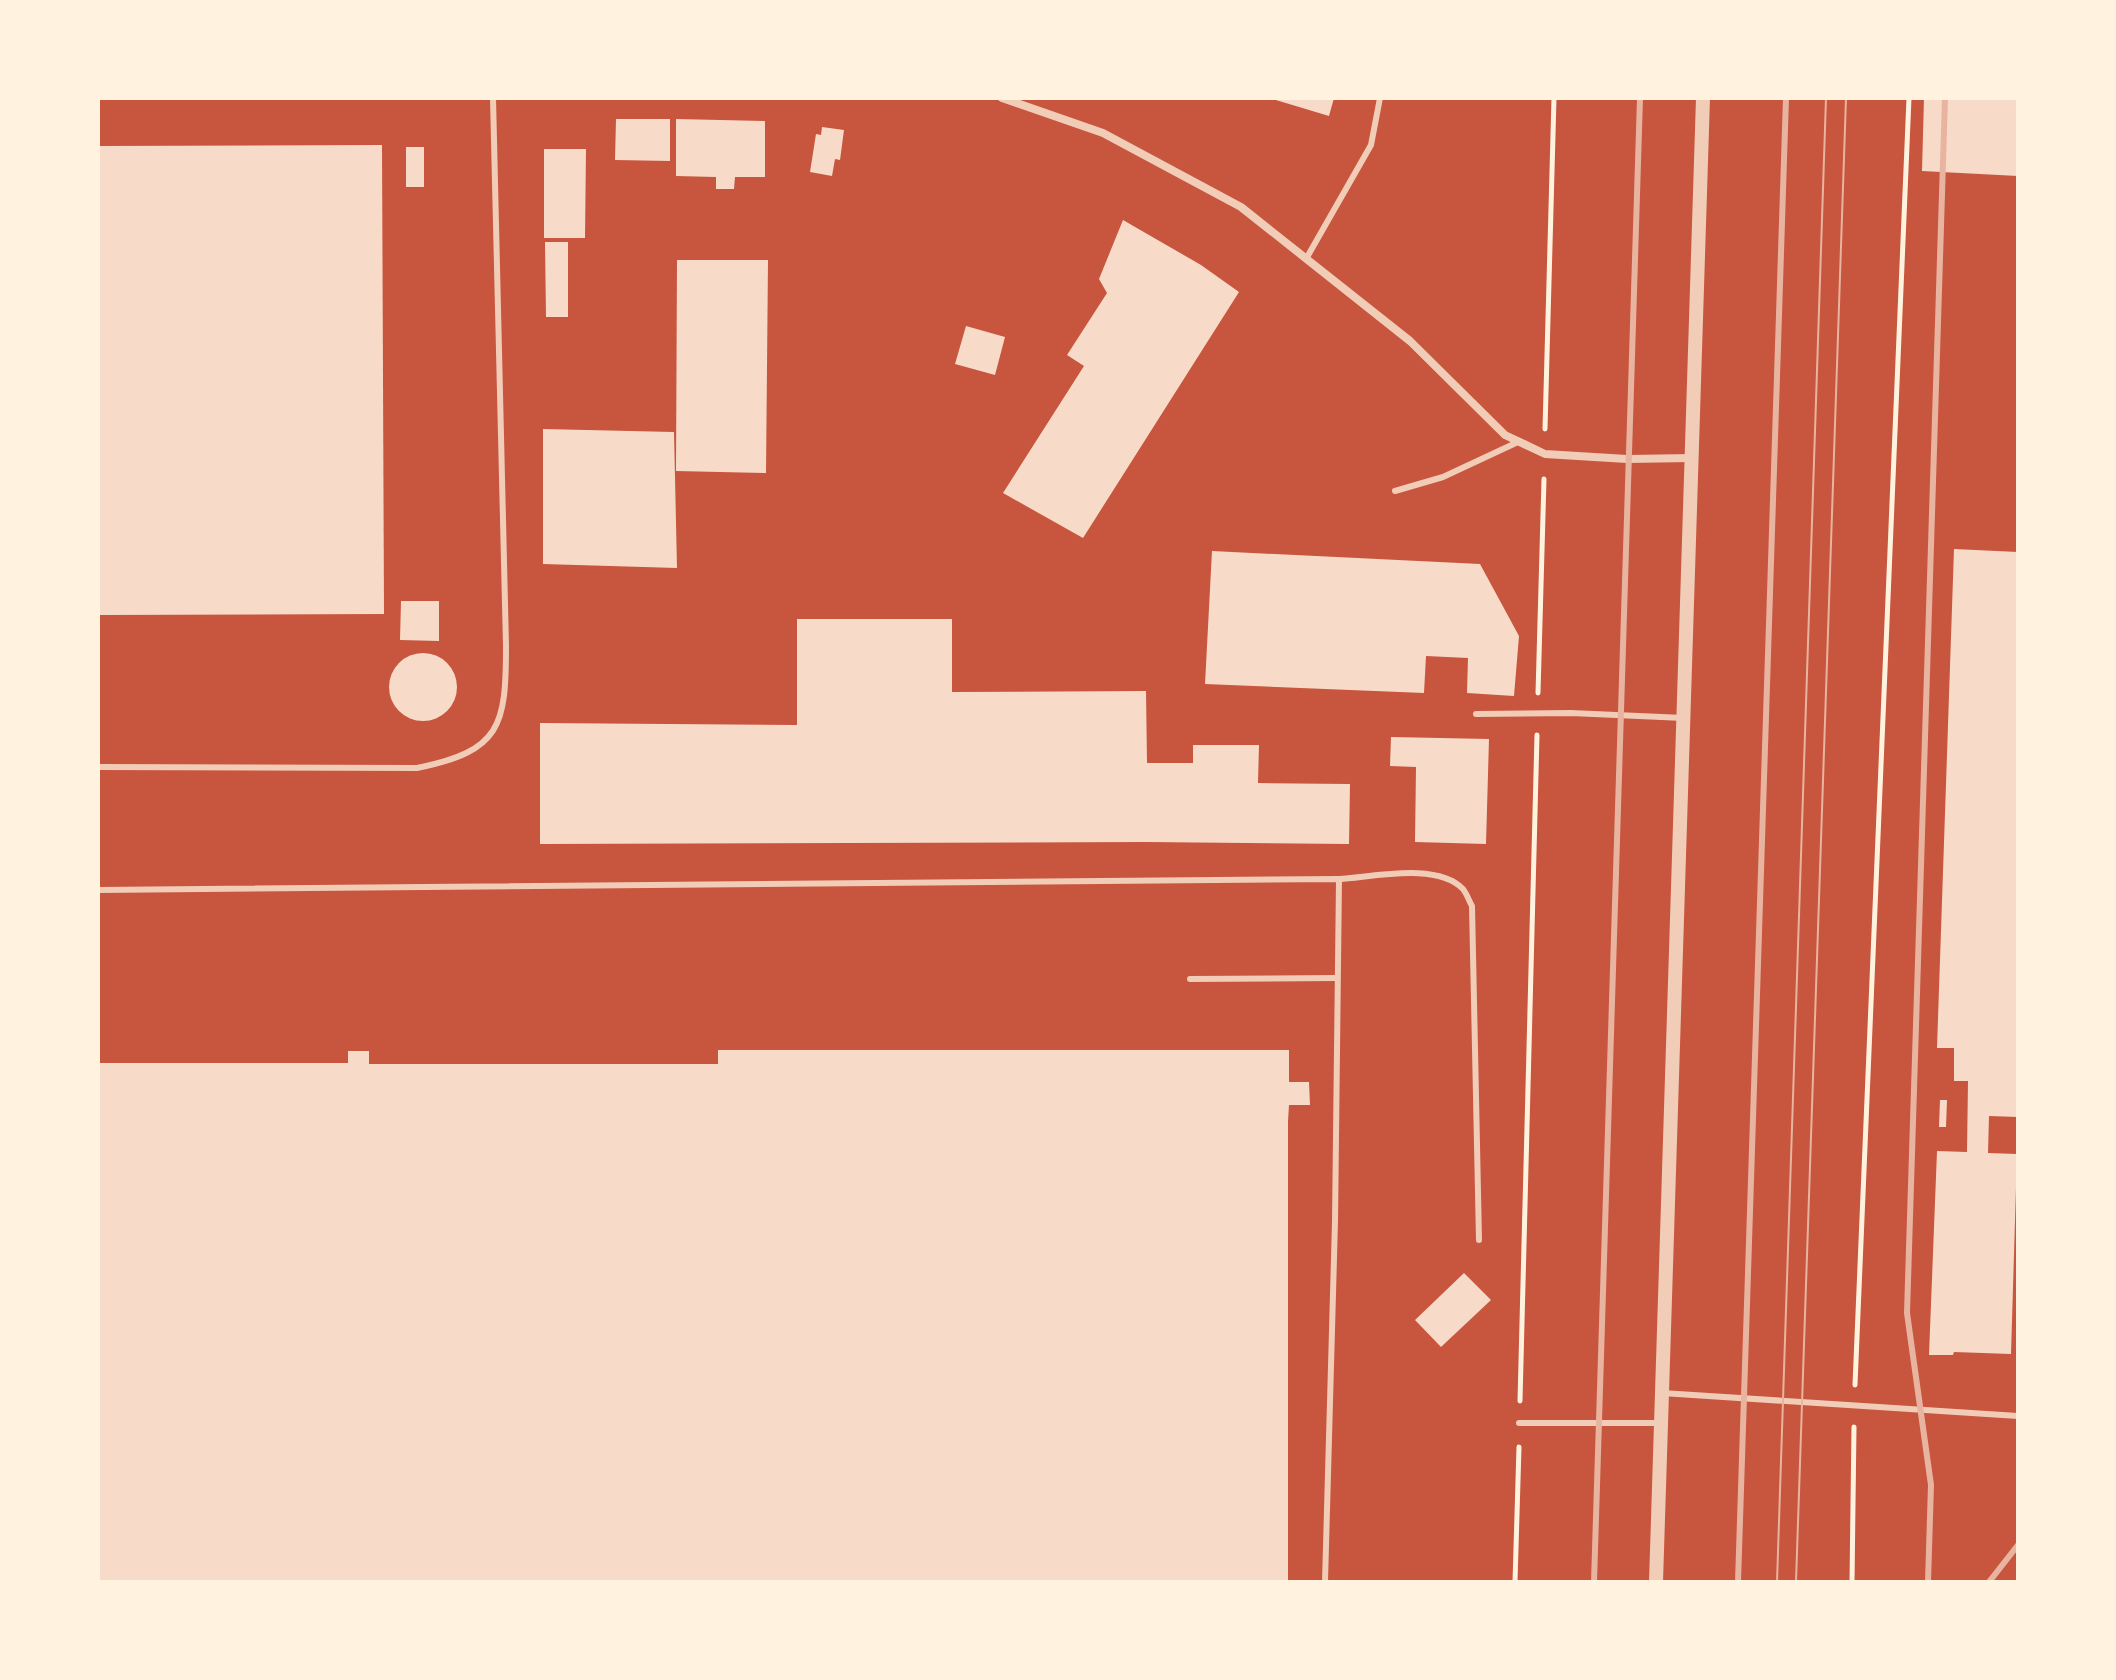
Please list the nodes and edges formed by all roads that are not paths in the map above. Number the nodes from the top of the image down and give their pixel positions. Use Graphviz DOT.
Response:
graph roads {
  1 [pos="493,98"];
  2 [pos="1002,98"];
  3 [pos="1380,98"];
  4 [pos="1703,98"];
  5 [pos="1306,259"];
  6 [pos="1518,442"];
  7 [pos="1692,458"];
  8 [pos="1395,491"];
  9 [pos="1476,714"];
  10 [pos="1684,718"];
  11 [pos="98,767"];
  12 [pos="1339,879"];
  13 [pos="98,890"];
  14 [pos="1337,978"];
  15 [pos="1190,979"];
  16 [pos="1479,1240"];
  17 [pos="1662,1393"];
  18 [pos="2018,1416"];
  19 [pos="1519,1423"];
  20 [pos="1662,1423"];
  21 [pos="1325,1582"];
  22 [pos="1656,1582"];
  1 -- 11 [label="lane"];
  2 -- 5 [label="street"];
  3 -- 5 [label="lane"];
  4 -- 7 [label="street"];
  5 -- 6 [label="street"];
  6 -- 7 [label="street"];
  6 -- 8 [label="lane"];
  7 -- 10 [label="street"];
  9 -- 10 [label="lane"];
  10 -- 17 [label="street"];
  12 -- 13 [label="lane"];
  12 -- 14 [label="lane"];
  12 -- 16 [label="lane"];
  14 -- 15 [label="lane"];
  14 -- 21 [label="lane"];
  17 -- 18 [label="lane"];
  17 -- 20 [label="street"];
  19 -- 20 [label="lane"];
  20 -- 22 [label="street"];
}
